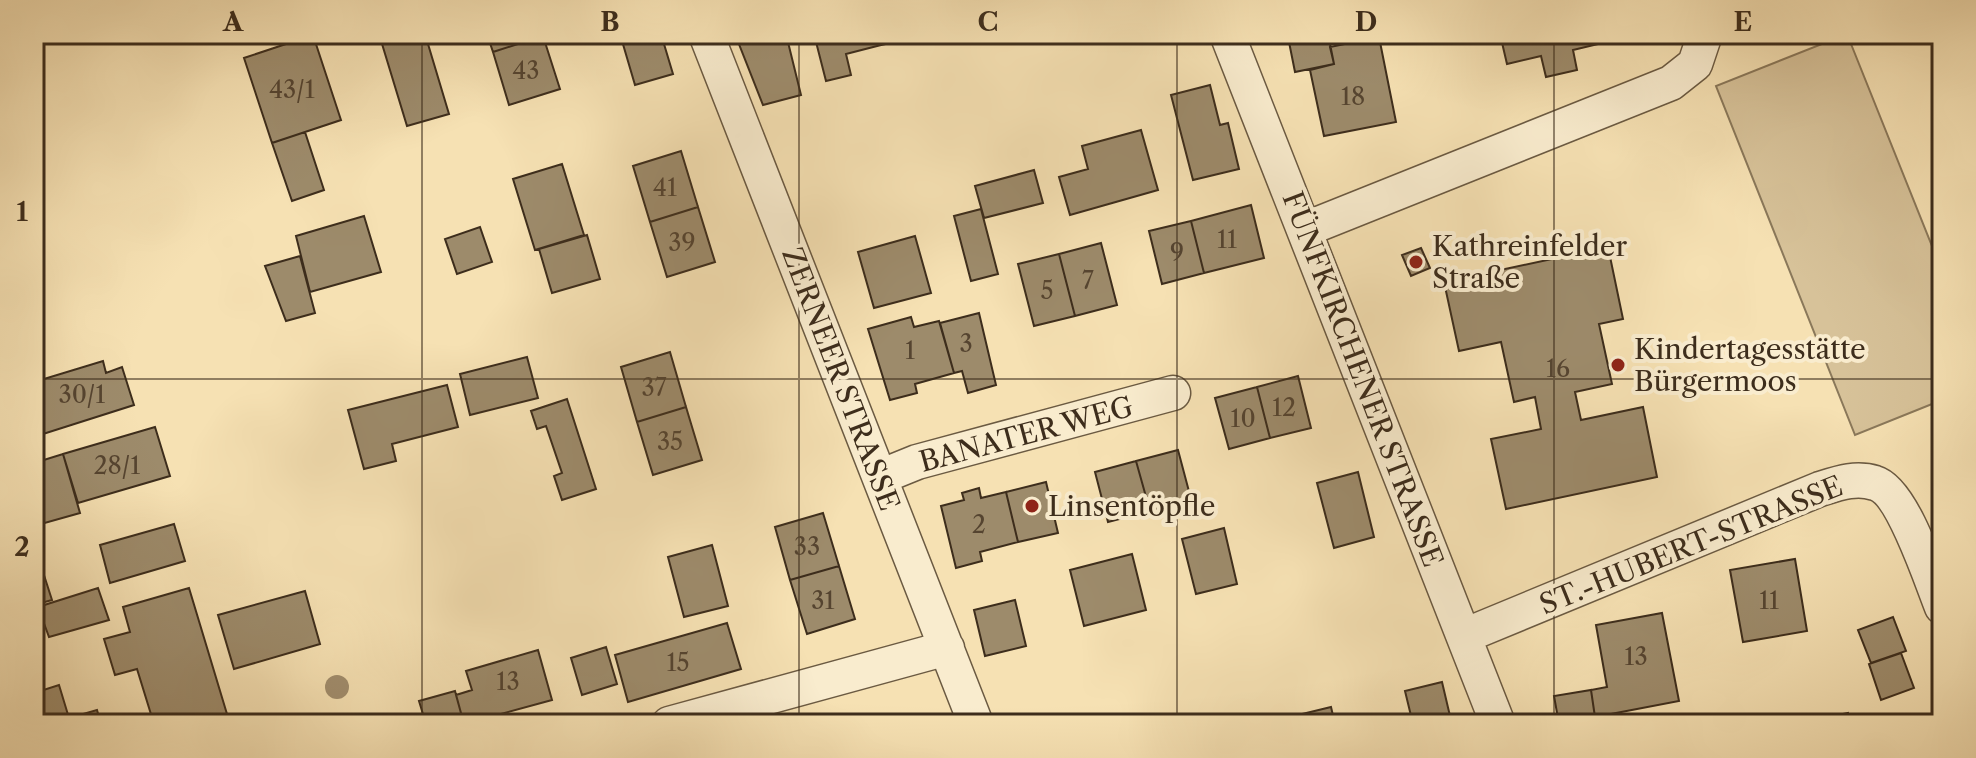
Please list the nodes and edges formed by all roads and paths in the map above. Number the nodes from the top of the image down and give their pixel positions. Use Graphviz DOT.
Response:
graph roads {
  1 [pos="706,34"];
  2 [pos="1227,34"];
  3 [pos="1705,34"];
  4 [pos="1306,229"];
  5 [pos="1173,393"];
  6 [pos="880,477"];
  7 [pos="1942,607"];
  8 [pos="1464,636"];
  9 [pos="947,648"];
  10 [pos="669,724"];
  11 [pos="976,724"];
  12 [pos="1498,724"];
  1 -- 6 [label="street, ZERNEER STRASSE"];
  2 -- 4 [label="street, FÜNFKIRCHENER STRASSE"];
  3 -- 4 [label="street"];
  4 -- 8 [label="street, FÜNFKIRCHENER STRASSE"];
  5 -- 6 [label="street, BANATER WEG"];
  6 -- 9 [label="street, ZERNEER STRASSE"];
  7 -- 8 [label="street, ST.-HUBERT-STRASSE"];
  8 -- 12 [label="street, FÜNFKIRCHENER STRASSE"];
  9 -- 10 [label="street"];
  9 -- 11 [label="street, ZERNEER STRASSE"];
}
